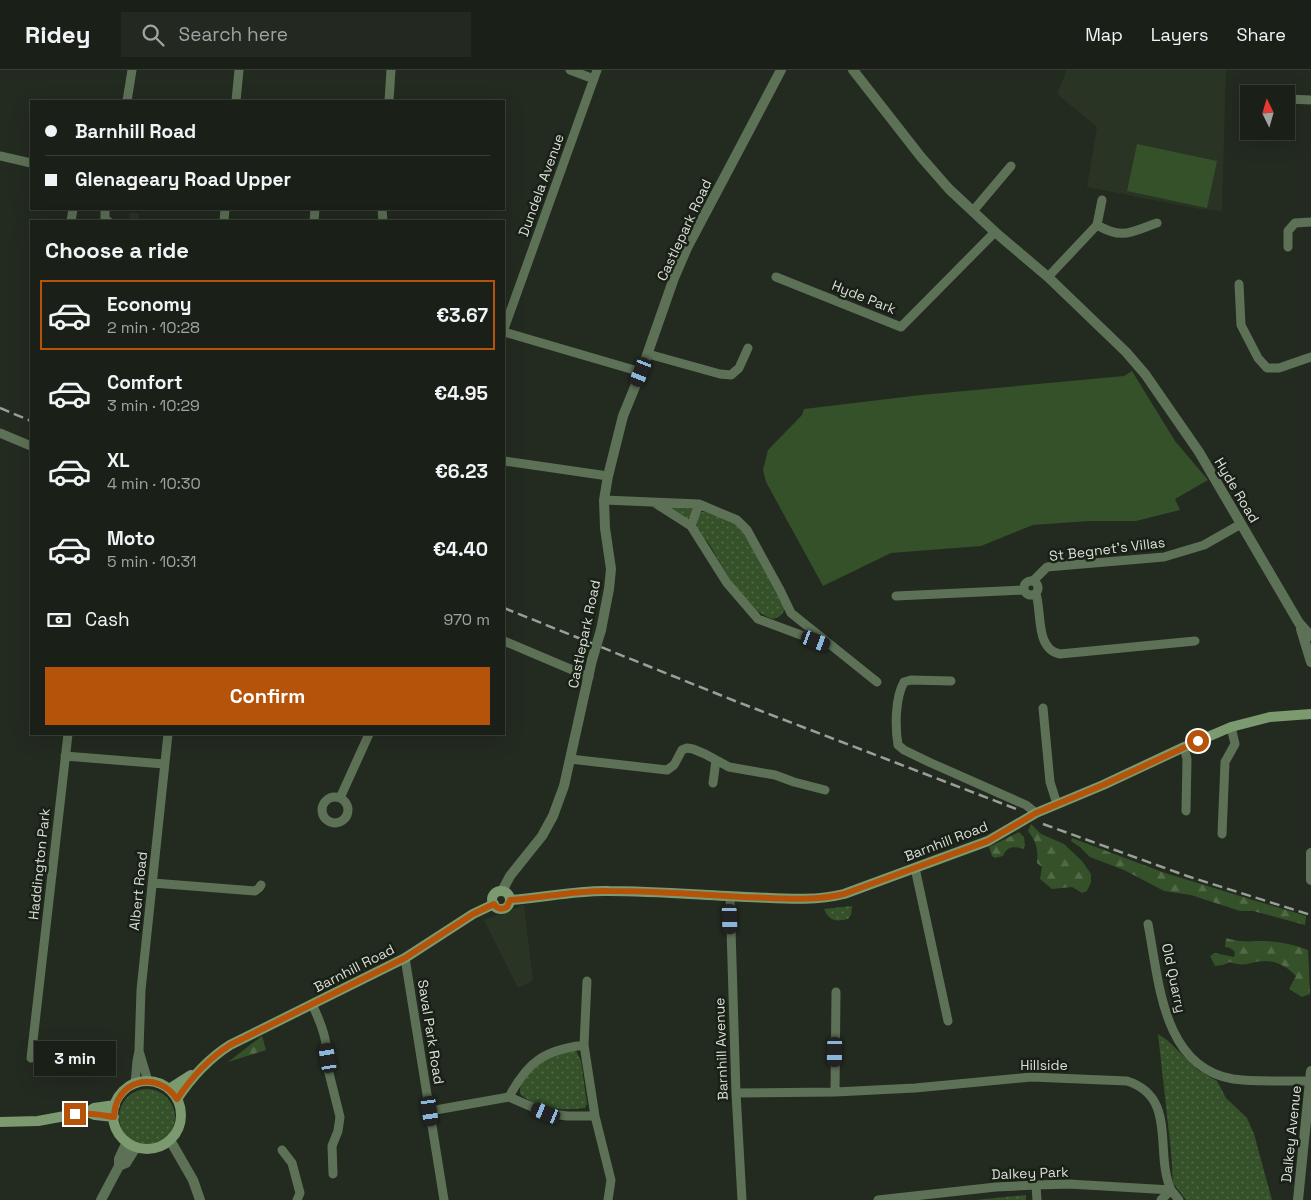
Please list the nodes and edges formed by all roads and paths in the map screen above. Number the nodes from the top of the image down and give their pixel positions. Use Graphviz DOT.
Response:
graph roads {
  1 [pos="132,70"];
  2 [pos="239,70"];
  3 [pos="391,70"];
  4 [pos="570,70"];
  5 [pos="781,70"];
  6 [pos="853,70"];
  7 [pos="595,74"];
  8 [pos="1295,99"];
  9 [pos="127,100"];
  10 [pos="236,100"];
  11 [pos="389,100"];
  12 [pos="1311,100"];
  13 [pos="0,156"];
  14 [pos="30,163"];
  15 [pos="1011,166"];
  16 [pos="1102,200"];
  17 [pos="973,211"];
  18 [pos="1311,222"];
  19 [pos="1097,224"];
  20 [pos="1158,224"];
  21 [pos="995,232"];
  22 [pos="1288,247"];
  23 [pos="776,277"];
  24 [pos="1048,277"];
  25 [pos="1239,284"];
  26 [pos="505,327"];
  27 [pos="505,330"];
  28 [pos="748,348"];
  29 [pos="648,354"];
  30 [pos="1311,358"];
  31 [pos="641,372"];
  32 [pos="0,433"];
  33 [pos="30,446"];
  34 [pos="505,461"];
  35 [pos="608,476"];
  36 [pos="604,500"];
  37 [pos="654,502"];
  38 [pos="699,504"];
  39 [pos="1241,524"];
  40 [pos="691,526"];
  41 [pos="1033,581"];
  42 [pos="1024,590"];
  43 [pos="1036,594"];
  44 [pos="896,596"];
  45 [pos="791,613"];
  46 [pos="1299,623"];
  47 [pos="783,629"];
  48 [pos="1311,636"];
  49 [pos="505,641"];
  50 [pos="1195,641"];
  51 [pos="832,647"];
  52 [pos="1311,662"];
  53 [pos="589,677"];
  54 [pos="951,681"];
  55 [pos="877,682"];
  56 [pos="1043,708"];
  57 [pos="1311,714"];
  58 [pos="1232,727"];
  59 [pos="68,735"];
  60 [pos="168,735"];
  61 [pos="369,735"];
  62 [pos="1184,747"];
  63 [pos="65,756"];
  64 [pos="570,759"];
  65 [pos="716,760"];
  66 [pos="164,764"];
  67 [pos="713,783"];
  68 [pos="825,790"];
  69 [pos="340,798"];
  70 [pos="1058,804"];
  71 [pos="1186,811"];
  72 [pos="1036,813"];
  73 [pos="1222,834"];
  74 [pos="1311,853"];
  75 [pos="915,868"];
  76 [pos="1311,880"];
  77 [pos="153,883"];
  78 [pos="261,884"];
  79 [pos="502,891"];
  80 [pos="730,896"];
  81 [pos="510,900"];
  82 [pos="494,904"];
  83 [pos="1148,924"];
  84 [pos="405,958"];
  85 [pos="587,981"];
  86 [pos="836,992"];
  87 [pos="312,1004"];
  88 [pos="948,1022"];
  89 [pos="584,1044"];
  90 [pos="139,1051"];
  91 [pos="32,1058"];
  92 [pos="201,1069"];
  93 [pos="1311,1071"];
  94 [pos="148,1081"];
  95 [pos="1310,1083"];
  96 [pos="135,1084"];
  97 [pos="169,1089"];
  98 [pos="835,1092"];
  99 [pos="736,1093"];
  100 [pos="509,1097"];
  101 [pos="177,1099"];
  102 [pos="115,1105"];
  103 [pos="430,1111"];
  104 [pos="87,1112"];
  105 [pos="595,1116"];
  106 [pos="114,1117"];
  107 [pos="0,1122"];
  108 [pos="170,1140"];
  109 [pos="127,1142"];
  110 [pos="136,1147"];
  111 [pos="282,1150"];
  112 [pos="119,1166"];
  113 [pos="333,1174"];
  114 [pos="1036,1185"];
  115 [pos="1170,1190"];
  116 [pos="101,1200"];
  117 [pos="200,1200"];
  118 [pos="297,1200"];
  119 [pos="444,1200"];
  120 [pos="608,1200"];
  121 [pos="742,1200"];
  122 [pos="878,1200"];
  123 [pos="1037,1200"];
  124 [pos="1161,1200"];
  125 [pos="1179,1200"];
  126 [pos="1298,1200"];
  1 -- 9 [label="street"];
  2 -- 10 [label="street"];
  3 -- 11 [label="street"];
  4 -- 7 [label="street, Dundela Avenue"];
  5 -- 29 [label="street, Castlepark Road"];
  6 -- 17 [label="street"];
  7 -- 26 [label="street, Dundela Avenue"];
  8 -- 12 [label="street"];
  13 -- 14 [label="street"];
  15 -- 17 [label="street"];
  16 -- 19 [label="street"];
  17 -- 21 [label="street"];
  18 -- 22 [label="street"];
  19 -- 20 [label="street"];
  19 -- 24 [label="street"];
  21 -- 23 [label="street, Hyde Park"];
  21 -- 24 [label="street"];
  24 -- 39 [label="street, Hyde Road"];
  25 -- 30 [label="street"];
  27 -- 31 [label="street"];
  28 -- 29 [label="street"];
  29 -- 31 [label="street, Castlepark Road"];
  31 -- 35 [label="street, Castlepark Road"];
  32 -- 33 [label="street"];
  34 -- 35 [label="street"];
  35 -- 36 [label="street, Castlepark Road"];
  36 -- 37 [label="street"];
  36 -- 53 [label="street, Castlepark Road, bridge"];
  37 -- 38 [label="street"];
  37 -- 40 [label="street"];
  38 -- 40 [label="street"];
  38 -- 45 [label="street"];
  39 -- 41 [label="street, St Begnet's Villas"];
  39 -- 46 [label="street, Hyde Road"];
  40 -- 47 [label="street"];
  41 -- 42 [label="street, St Begnet's Villas"];
  41 -- 43 [label="street"];
  42 -- 43 [label="street"];
  42 -- 44 [label="street"];
  43 -- 50 [label="street"];
  45 -- 47 [label="street"];
  45 -- 51 [label="street"];
  46 -- 48 [label="street, Hyde Road"];
  46 -- 52 [label="street, Hyde Road"];
  47 -- 51 [label="street"];
  49 -- 53 [label="street"];
  51 -- 55 [label="street"];
  53 -- 64 [label="street, Castlepark Road"];
  54 -- 72 [label="street"];
  56 -- 70 [label="street"];
  57 -- 58 [label="main road, Barnhill Road"];
  58 -- 62 [label="main road, Barnhill Road"];
  58 -- 73 [label="street"];
  59 -- 63 [label="street, Haddington Park"];
  60 -- 66 [label="street, Albert Road"];
  61 -- 69 [label="street"];
  62 -- 70 [label="main road, Barnhill Road"];
  62 -- 71 [label="street"];
  63 -- 66 [label="street"];
  63 -- 91 [label="street, Haddington Park"];
  64 -- 65 [label="street"];
  64 -- 79 [label="street, Castlepark Road"];
  65 -- 67 [label="street"];
  65 -- 68 [label="street"];
  66 -- 77 [label="street, Albert Road"];
  70 -- 72 [label="main road, Barnhill Road"];
  72 -- 75 [label="main road, Barnhill Road"];
  74 -- 76 [label="street"];
  75 -- 80 [label="main road, Barnhill Road"];
  75 -- 88 [label="street"];
  77 -- 78 [label="street"];
  77 -- 90 [label="street, Albert Road"];
  79 -- 81 [label="main road"];
  79 -- 82 [label="main road"];
  80 -- 81 [label="main road, Barnhill Road"];
  80 -- 99 [label="street, Barnhill Avenue"];
  81 -- 82 [label="main road, Barnhill Road"];
  82 -- 84 [label="main road, Barnhill Road"];
  83 -- 95 [label="street, Old Quarry"];
  84 -- 87 [label="main road, Barnhill Road"];
  84 -- 103 [label="street, Saval Park Road"];
  85 -- 89 [label="street"];
  86 -- 98 [label="street"];
  87 -- 92 [label="main road, Barnhill Road"];
  87 -- 113 [label="street"];
  89 -- 100 [label="street"];
  89 -- 105 [label="street"];
  90 -- 94 [label="street, Albert Road"];
  90 -- 96 [label="street, Albert Road"];
  92 -- 97 [label="main road, Barnhill Road"];
  92 -- 101 [label="main road, Barnhill Road"];
  93 -- 95 [label="street, Dalkey Avenue"];
  94 -- 96 [label="main road"];
  94 -- 97 [label="main road"];
  95 -- 126 [label="street, Dalkey Avenue"];
  96 -- 102 [label="main road"];
  97 -- 101 [label="main road"];
  98 -- 99 [label="street, Hillside"];
  98 -- 115 [label="street, Hillside"];
  99 -- 121 [label="street, Barnhill Avenue"];
  100 -- 103 [label="street"];
  100 -- 105 [label="street"];
  101 -- 108 [label="main road"];
  102 -- 104 [label="main road"];
  102 -- 106 [label="main road"];
  103 -- 119 [label="street, Saval Park Road"];
  104 -- 106 [label="main road"];
  104 -- 107 [label="main road"];
  105 -- 120 [label="street"];
  106 -- 109 [label="main road"];
  108 -- 110 [label="main road"];
  108 -- 117 [label="street"];
  109 -- 110 [label="main road"];
  109 -- 112 [label="street"];
  110 -- 112 [label="street"];
  111 -- 118 [label="street"];
  112 -- 116 [label="street"];
  114 -- 115 [label="street, Dalkey Park"];
  114 -- 122 [label="street, Dalkey Park"];
  114 -- 123 [label="street"];
  115 -- 124 [label="street"];
  115 -- 125 [label="street"];
}
